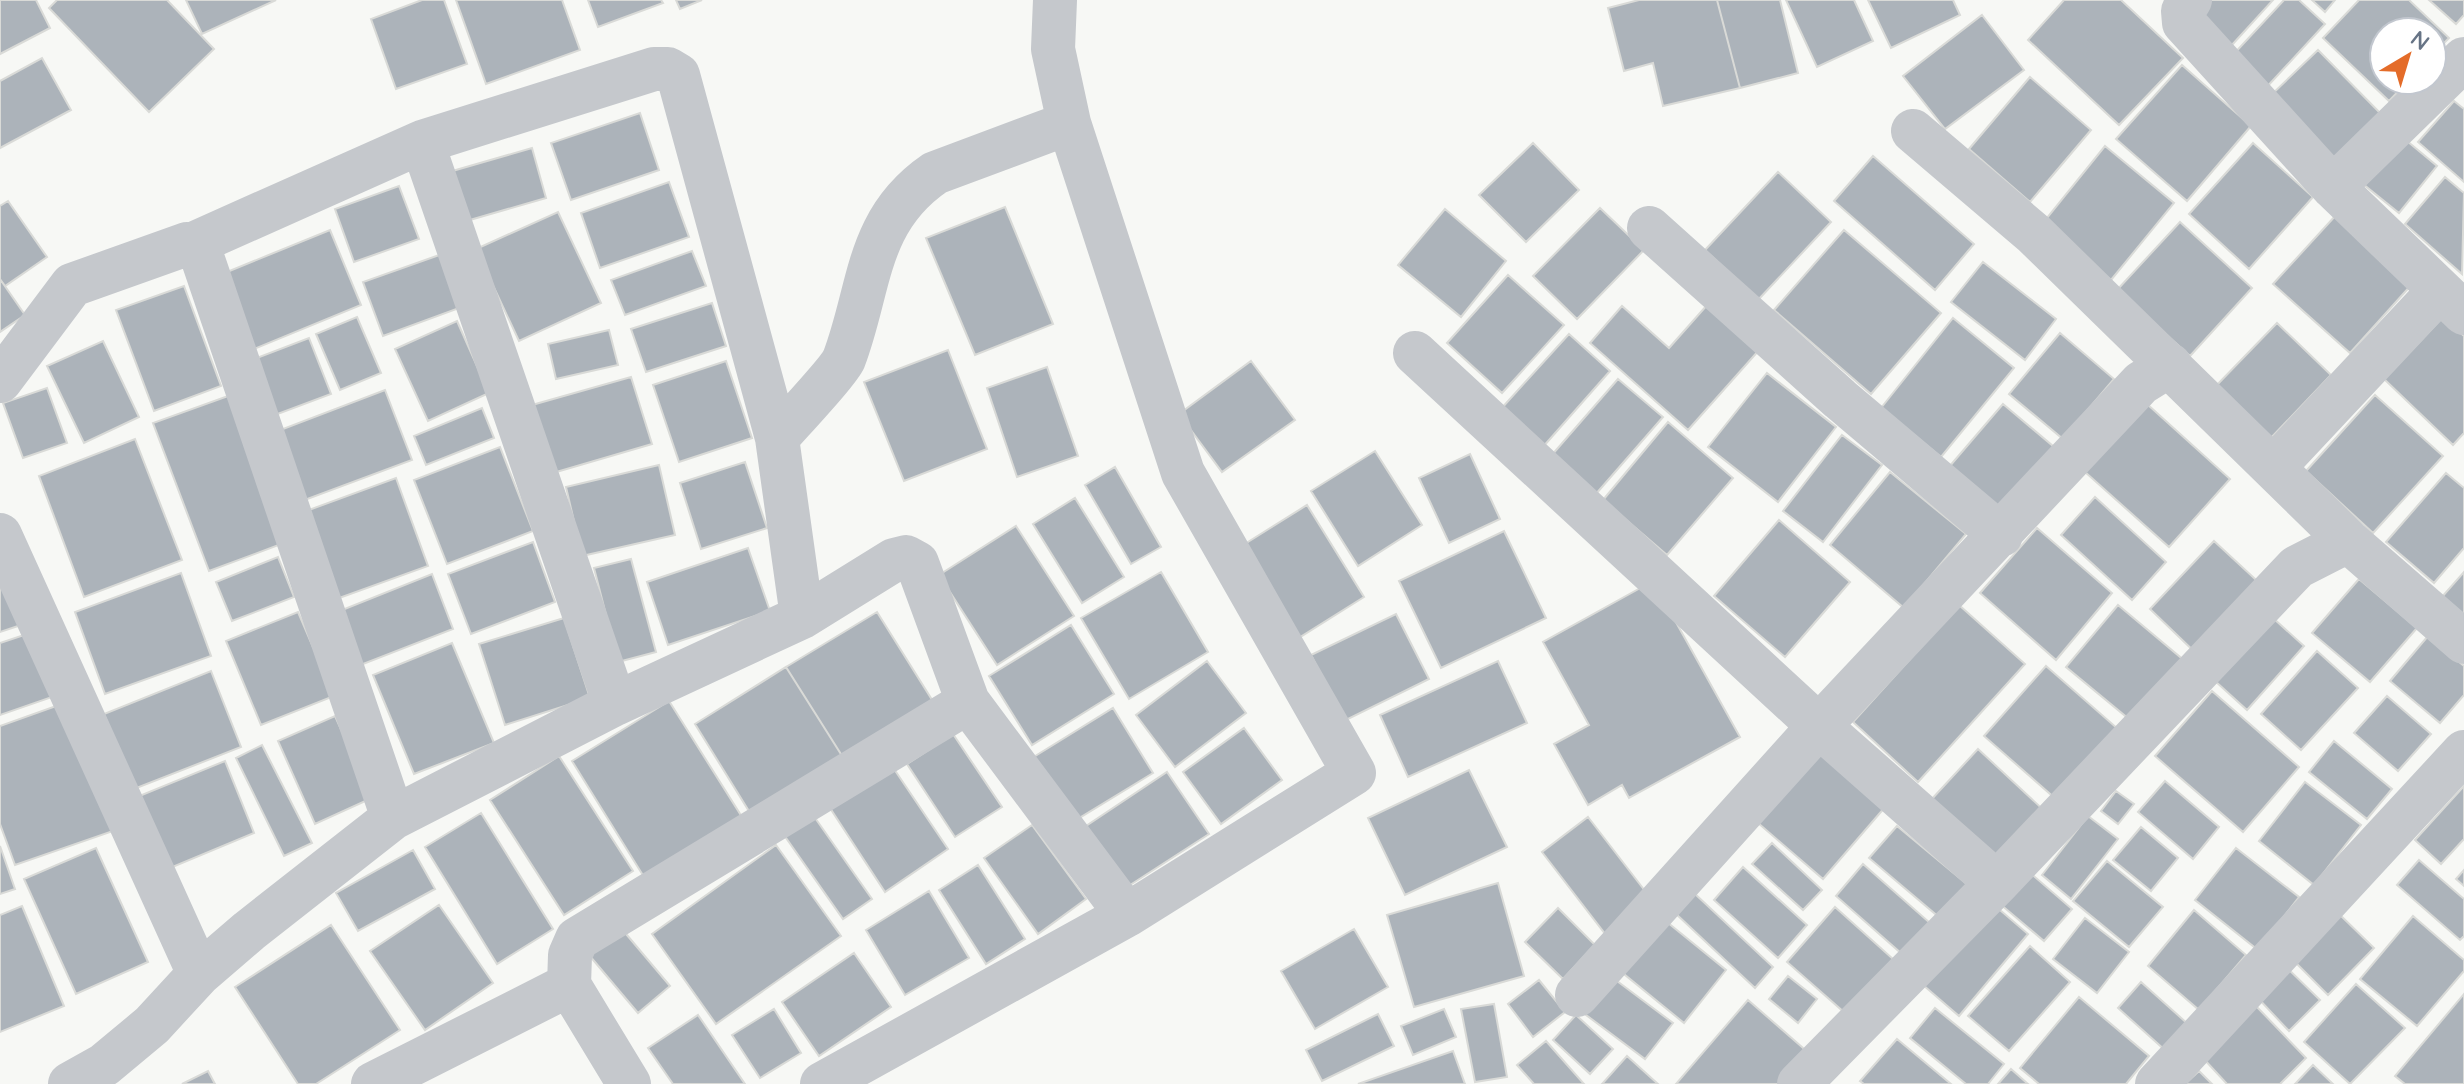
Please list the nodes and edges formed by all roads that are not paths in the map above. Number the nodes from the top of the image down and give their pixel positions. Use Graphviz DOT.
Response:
graph roads {
  1 [pos="1055,0"];
  2 [pos="2190,0"];
  3 [pos="2464,59"];
  4 [pos="1069,123"];
  5 [pos="1913,131"];
  6 [pos="422,142"];
  7 [pos="2333,187"];
  8 [pos="1649,228"];
  9 [pos="193,244"];
  10 [pos="2451,303"];
  11 [pos="1415,353"];
  12 [pos="2170,365"];
  13 [pos="0,381"];
  14 [pos="777,438"];
  15 [pos="2274,467"];
  16 [pos="0,535"];
  17 [pos="2001,535"];
  18 [pos="2348,541"];
  19 [pos="802,617"];
  20 [pos="2464,642"];
  21 [pos="968,702"];
  22 [pos="615,704"];
  23 [pos="1819,726"];
  24 [pos="2464,752"];
  25 [pos="393,818"];
  26 [pos="1997,883"];
  27 [pos="1127,915"];
  28 [pos="199,974"];
  29 [pos="569,985"];
  30 [pos="1577,995"];
  31 [pos="1817,1077"];
  32 [pos="70,1084"];
  33 [pos="373,1084"];
  34 [pos="629,1084"];
  35 [pos="822,1084"];
  36 [pos="2157,1084"];
  1 -- 4 [label="street"];
  2 -- 7 [label="street"];
  3 -- 7 [label="street"];
  4 -- 14 [label="street"];
  4 -- 27 [label="street"];
  5 -- 12 [label="street"];
  6 -- 9 [label="street"];
  6 -- 14 [label="street"];
  6 -- 22 [label="street"];
  7 -- 10 [label="street"];
  8 -- 17 [label="street"];
  9 -- 13 [label="street"];
  9 -- 25 [label="street"];
  10 -- 15 [label="street"];
  11 -- 23 [label="street"];
  12 -- 15 [label="street"];
  12 -- 17 [label="street"];
  14 -- 19 [label="street"];
  15 -- 18 [label="street"];
  16 -- 28 [label="street"];
  17 -- 23 [label="street"];
  18 -- 20 [label="street"];
  18 -- 26 [label="street"];
  19 -- 21 [label="street"];
  19 -- 22 [label="street"];
  21 -- 27 [label="street"];
  21 -- 29 [label="street"];
  22 -- 25 [label="street"];
  23 -- 26 [label="street"];
  23 -- 30 [label="street"];
  24 -- 36 [label="street"];
  25 -- 28 [label="street"];
  26 -- 31 [label="street"];
  27 -- 35 [label="street"];
  28 -- 32 [label="street"];
  29 -- 33 [label="street"];
  29 -- 34 [label="street"];
}
